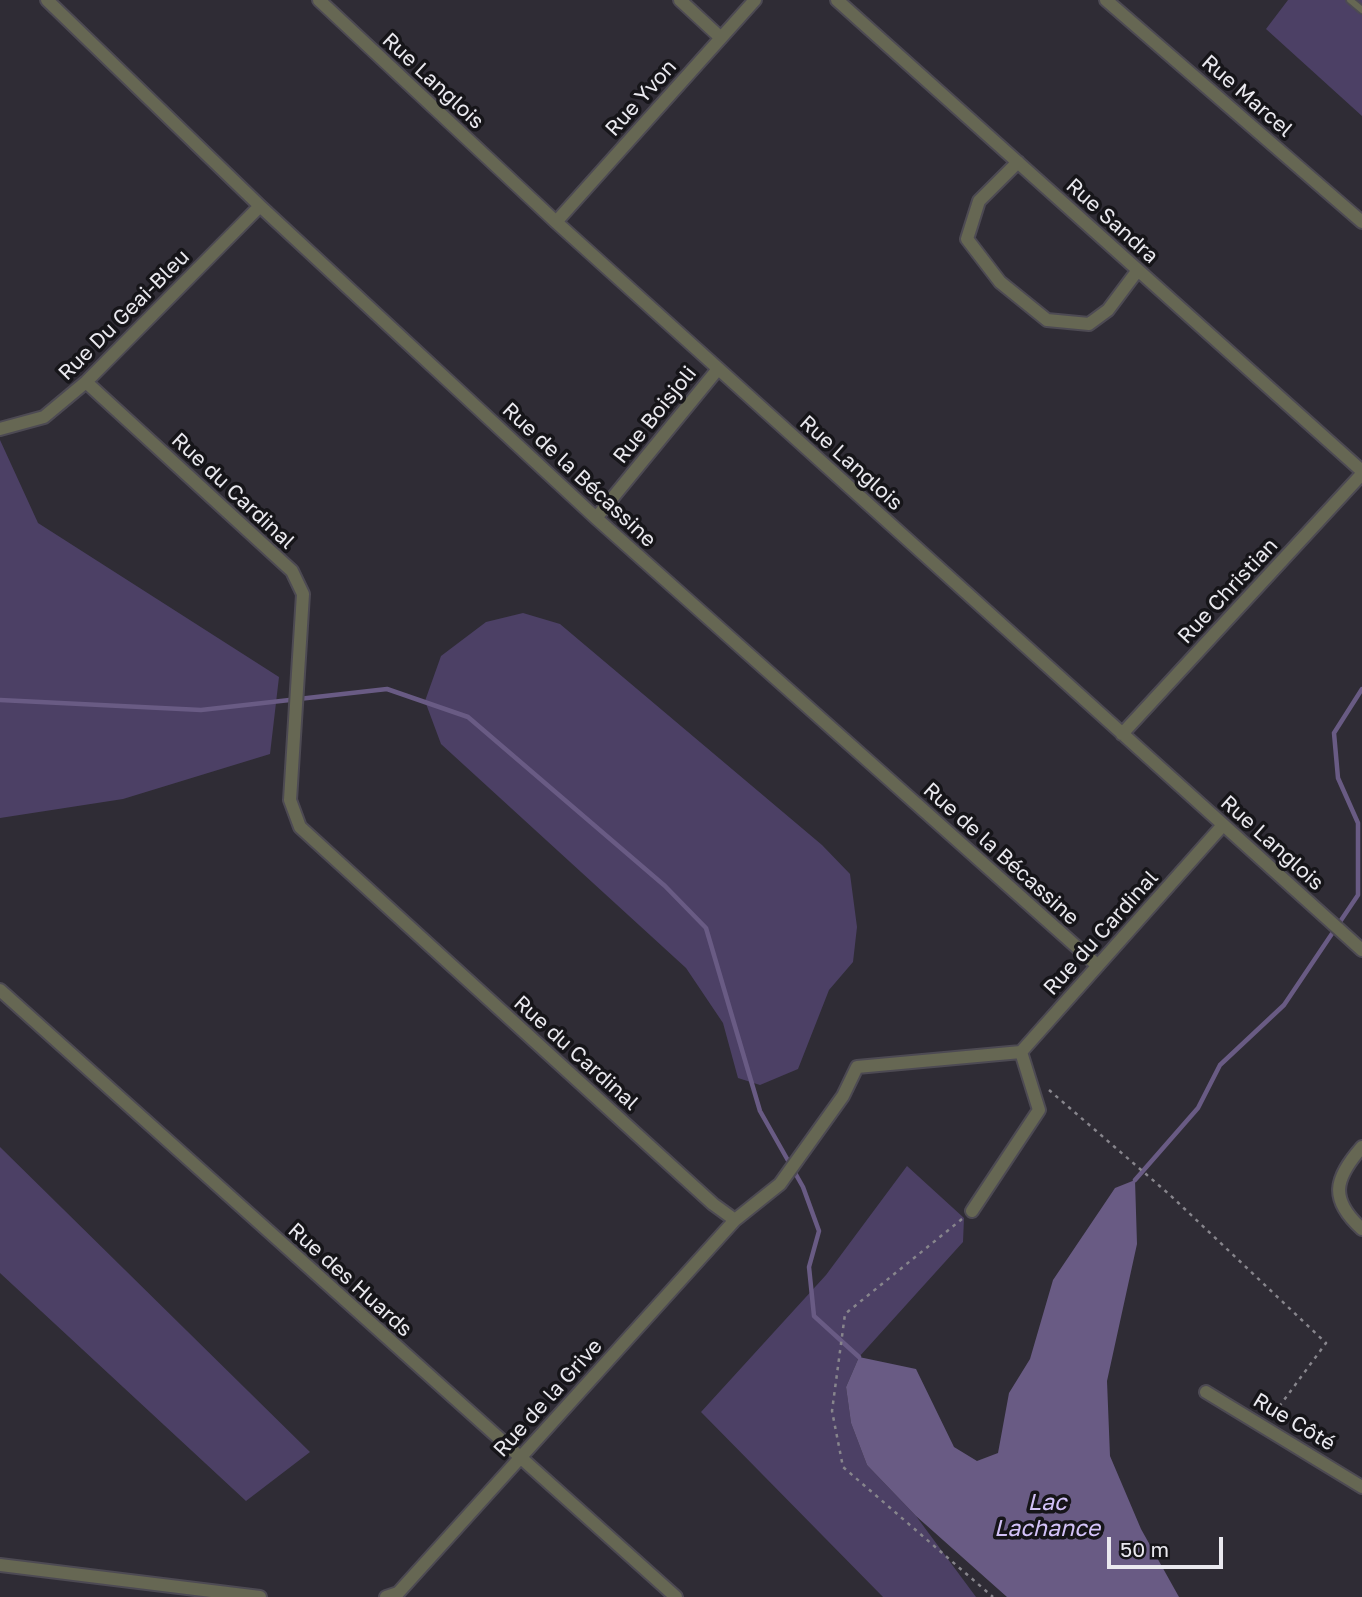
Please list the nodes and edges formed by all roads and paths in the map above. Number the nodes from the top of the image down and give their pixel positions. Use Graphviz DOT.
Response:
graph roads {
  1 [pos="47,0"];
  2 [pos="319,0"];
  3 [pos="680,0"];
  4 [pos="755,0"];
  5 [pos="837,0"];
  6 [pos="1106,0"];
  7 [pos="1350,0"];
  8 [pos="1362,10"];
  9 [pos="721,38"];
  10 [pos="1018,162"];
  11 [pos="260,206"];
  12 [pos="556,222"];
  13 [pos="1362,222"];
  14 [pos="1138,270"];
  15 [pos="718,369"];
  16 [pos="86,382"];
  17 [pos="0,429"];
  18 [pos="1362,472"];
  19 [pos="596,518"];
  20 [pos="1122,734"];
  21 [pos="1223,825"];
  22 [pos="1362,950"];
  23 [pos="1097,965"];
  24 [pos="0,990"];
  25 [pos="1021,1052"];
  26 [pos="1046,1088"];
  27 [pos="1362,1147"];
  28 [pos="972,1211"];
  29 [pos="735,1220"];
  30 [pos="1362,1230"];
  31 [pos="1206,1392"];
  32 [pos="1264,1427"];
  33 [pos="519,1459"];
  34 [pos="1362,1487"];
  35 [pos="0,1565"];
  36 [pos="260,1597"];
  37 [pos="386,1597"];
  38 [pos="676,1597"];
  39 [pos="993,1597"];
  1 -- 11 [label="street, Rue de la Bécassine"];
  2 -- 12 [label="street, Rue Langlois"];
  3 -- 9 [label="street"];
  4 -- 9 [label="street, Rue Yvon"];
  5 -- 10 [label="street, Rue Sandra"];
  6 -- 13 [label="street, Rue Marcel"];
  7 -- 8 [label="lane"];
  9 -- 12 [label="street, Rue Yvon"];
  10 -- 14 [label="street, Rue Sandra"];
  10 -- 14 [label="street"];
  11 -- 16 [label="street, Rue Du Geai-Bleu"];
  11 -- 19 [label="street, Rue de la Bécassine"];
  12 -- 15 [label="street, Rue Langlois"];
  14 -- 18 [label="street, Rue Sandra"];
  15 -- 19 [label="street, Rue Boisjoli"];
  15 -- 20 [label="street, Rue Langlois"];
  16 -- 17 [label="street, Rue Du Geai-Bleu"];
  16 -- 29 [label="street, Rue du Cardinal"];
  18 -- 20 [label="street, Rue Christian"];
  19 -- 23 [label="street, Rue de la Bécassine"];
  20 -- 21 [label="street, Rue Langlois"];
  21 -- 22 [label="street, Rue Langlois"];
  21 -- 23 [label="street, Rue du Cardinal"];
  23 -- 25 [label="street, Rue du Cardinal"];
  24 -- 33 [label="street, Rue des Huards"];
  25 -- 28 [label="street"];
  25 -- 29 [label="street"];
  26 -- 32 [label="path"];
  27 -- 30 [label="street"];
  28 -- 39 [label="path"];
  29 -- 33 [label="street, Rue de la Grive"];
  31 -- 32 [label="street, Rue Côté"];
  32 -- 34 [label="street, Rue Côté"];
  33 -- 37 [label="street, Rue de la Grive"];
  33 -- 38 [label="street, Rue des Huards"];
  35 -- 36 [label="street"];
}
